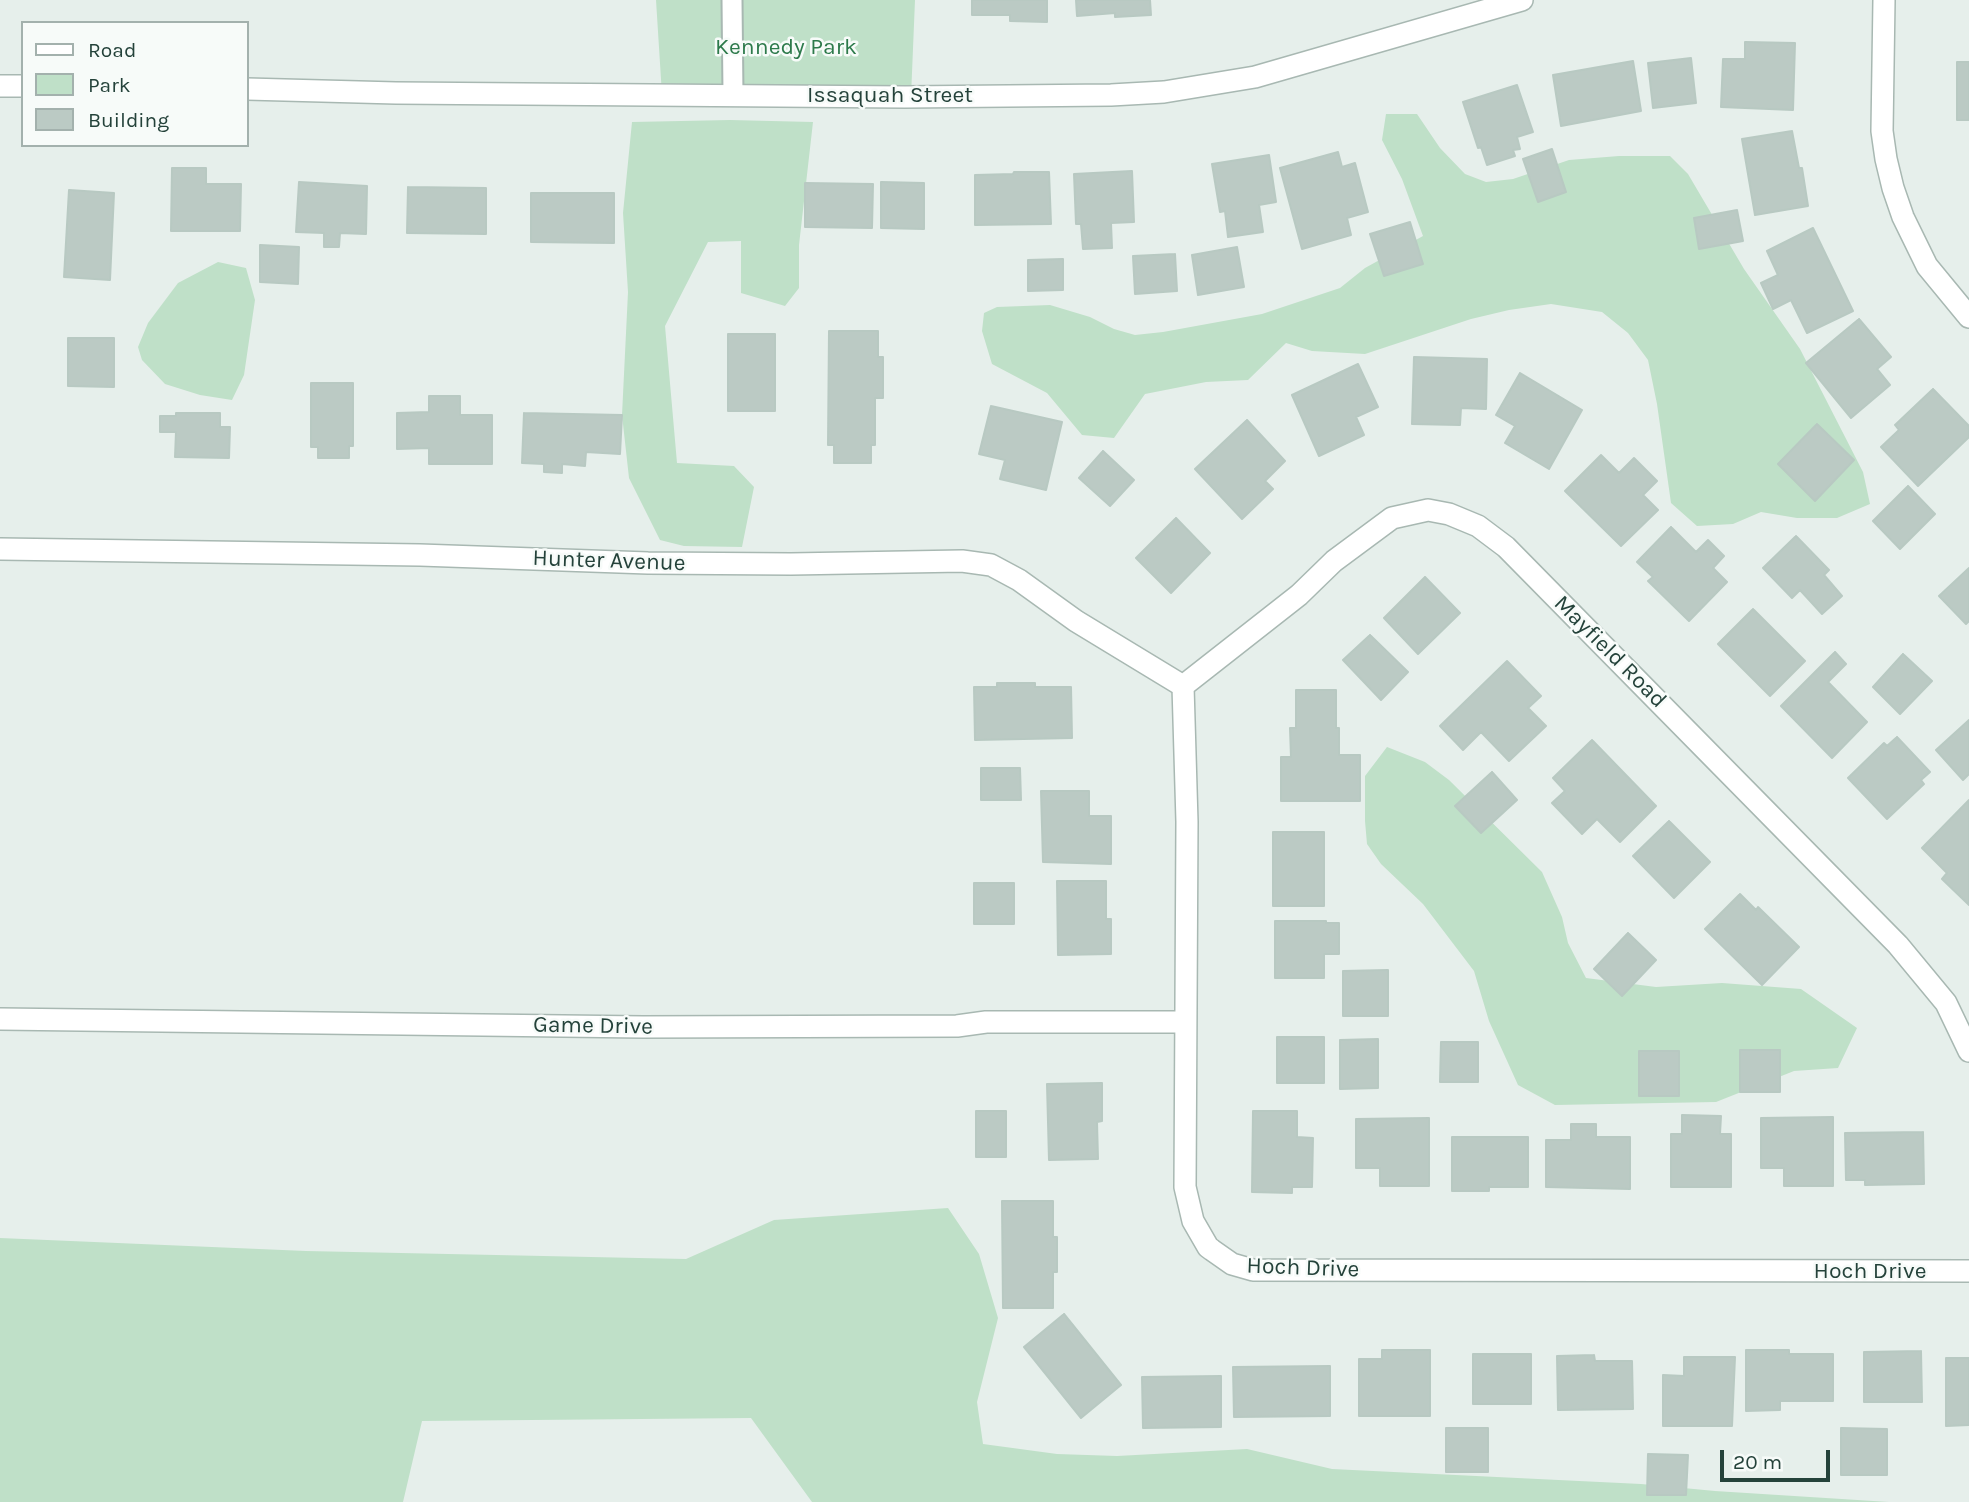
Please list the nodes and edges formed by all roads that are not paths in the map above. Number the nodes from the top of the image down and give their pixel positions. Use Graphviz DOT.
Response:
graph roads {
  1 [pos="732,0"];
  2 [pos="1522,0"];
  3 [pos="1884,0"];
  4 [pos="0,86"];
  5 [pos="21,86"];
  6 [pos="248,89"];
  7 [pos="733,94"];
  8 [pos="1969,317"];
  9 [pos="0,549"];
  10 [pos="1184,686"];
  11 [pos="0,1018"];
  12 [pos="1185,1022"];
  13 [pos="1969,1051"];
  14 [pos="1969,1271"];
  1 -- 7 [label="lane"];
  2 -- 7 [label="street, Issaquah Street"];
  3 -- 8 [label="street"];
  4 -- 5 [label="street"];
  6 -- 7 [label="street, Issaquah Street"];
  9 -- 10 [label="street, Hunter Avenue"];
  10 -- 12 [label="street, Hoch Drive"];
  10 -- 13 [label="street, Mayfield Road"];
  11 -- 12 [label="street, Game Drive"];
  12 -- 14 [label="street, Hoch Drive"];
}
